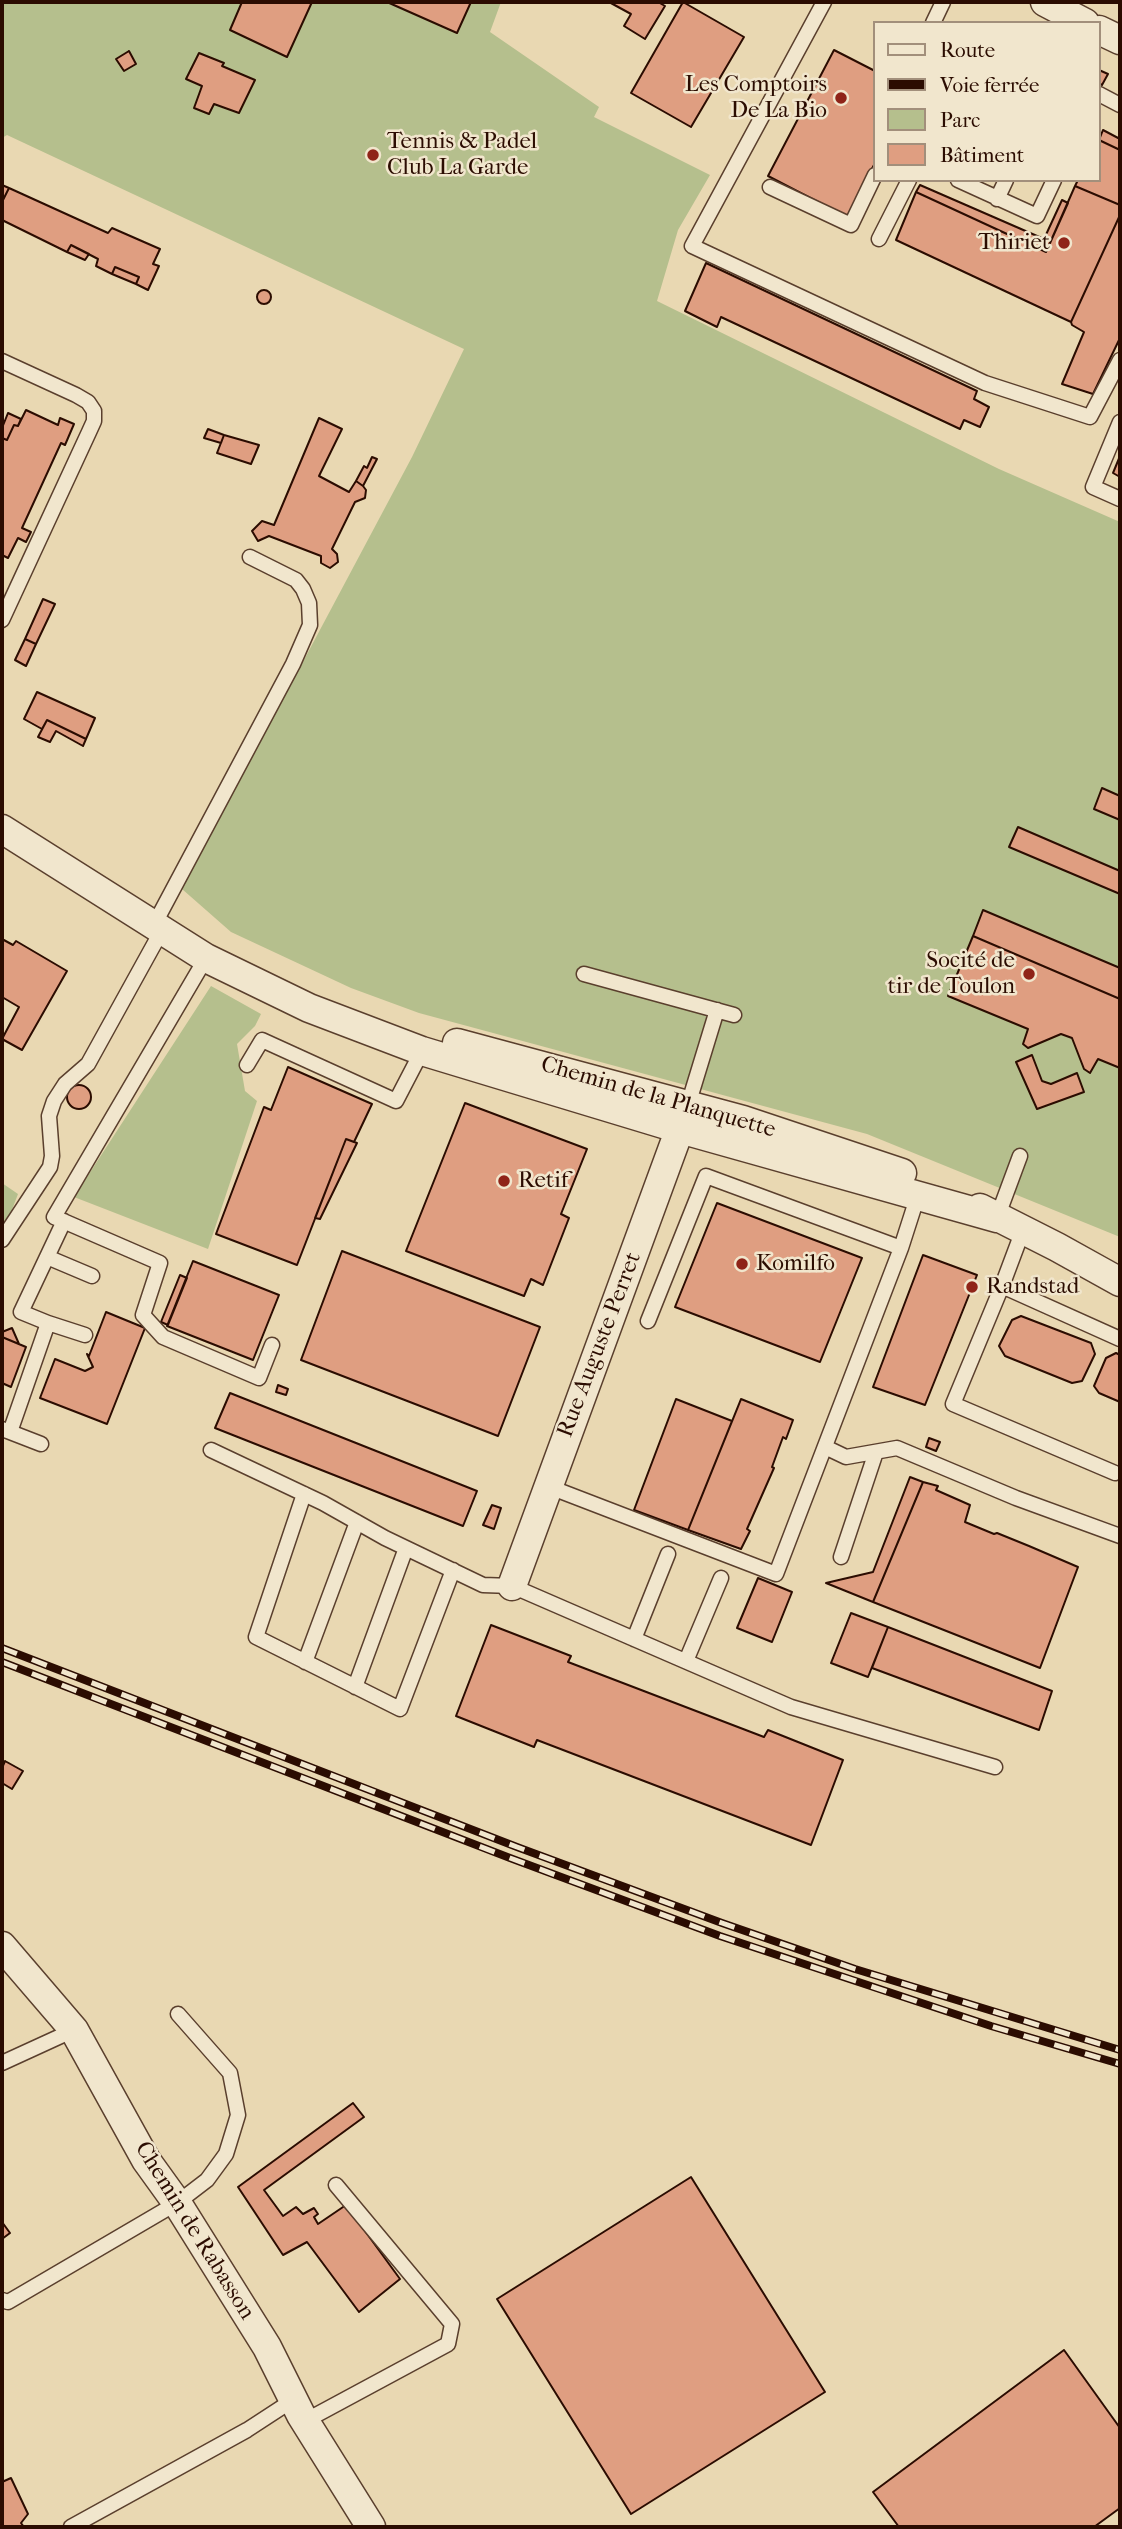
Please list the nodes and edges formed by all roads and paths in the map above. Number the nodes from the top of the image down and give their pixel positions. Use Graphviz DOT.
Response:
graph roads {
  1 [pos="824,2"];
  2 [pos="943,2"];
  3 [pos="1045,2"];
  4 [pos="934,21"];
  5 [pos="1081,21"];
  6 [pos="1101,31"];
  7 [pos="1120,40"];
  8 [pos="1101,94"];
  9 [pos="1120,105"];
  10 [pos="874,177"];
  11 [pos="908,182"];
  12 [pos="962,182"];
  13 [pos="1005,182"];
  14 [pos="1053,182"];
  15 [pos="770,187"];
  16 [pos="997,199"];
  17 [pos="879,239"];
  18 [pos="1120,360"];
  19 [pos="2,362"];
  20 [pos="1120,422"];
  21 [pos="1120,499"];
  22 [pos="250,558"];
  23 [pos="2,620"];
  24 [pos="2,829"];
  25 [pos="158,928"];
  26 [pos="206,958"];
  27 [pos="584,974"];
  28 [pos="309,1009"];
  29 [pos="717,1010"];
  30 [pos="733,1015"];
  31 [pos="422,1051"];
  32 [pos="247,1065"];
  33 [pos="684,1117"];
  34 [pos="1020,1156"];
  35 [pos="918,1195"];
  36 [pos="997,1218"];
  37 [pos="64,1221"];
  38 [pos="1023,1230"];
  39 [pos="2,1240"];
  40 [pos="901,1248"];
  41 [pos="47,1257"];
  42 [pos="92,1276"];
  43 [pos="1120,1282"];
  44 [pos="1002,1286"];
  45 [pos="648,1321"];
  46 [pos="48,1324"];
  47 [pos="85,1335"];
  48 [pos="1120,1339"];
  49 [pos="272,1345"];
  50 [pos="6,1431"];
  51 [pos="41,1444"];
  52 [pos="825,1447"];
  53 [pos="211,1450"];
  54 [pos="876,1452"];
  55 [pos="1115,1473"];
  56 [pos="547,1486"];
  57 [pos="304,1494"];
  58 [pos="357,1522"];
  59 [pos="1120,1536"];
  60 [pos="406,1548"];
  61 [pos="668,1554"];
  62 [pos="841,1557"];
  63 [pos="453,1570"];
  64 [pos="721,1578"];
  65 [pos="512,1586"];
  66 [pos="634,1639"];
  67 [pos="685,1661"];
  68 [pos="305,1662"];
  69 [pos="355,1687"];
  70 [pos="995,1767"];
  71 [pos="5,1953"];
  72 [pos="178,2014"];
  73 [pos="74,2030"];
  74 [pos="2,2063"];
  75 [pos="336,2185"];
  76 [pos="177,2203"];
  77 [pos="2,2300"];
  78 [pos="299,2410"];
  79 [pos="71,2527"];
  80 [pos="371,2527"];
  1 -- 18 [label="lane"];
  2 -- 4 [label="lane"];
  3 -- 5 [label="street"];
  6 -- 7 [label="street"];
  8 -- 9 [label="lane"];
  10 -- 15 [label="lane"];
  11 -- 17 [label="lane"];
  12 -- 16 [label="lane"];
  13 -- 16 [label="lane"];
  14 -- 16 [label="lane"];
  19 -- 23 [label="lane"];
  20 -- 21 [label="lane"];
  22 -- 25 [label="lane"];
  24 -- 25 [label="street, Chemin de la Planquette"];
  25 -- 26 [label="street, Chemin de la Planquette"];
  25 -- 39 [label="lane"];
  26 -- 28 [label="street, Chemin de la Planquette"];
  26 -- 37 [label="lane"];
  27 -- 29 [label="lane"];
  28 -- 31 [label="street, Chemin de la Planquette"];
  28 -- 33 [label="street, Chemin de la Planquette"];
  29 -- 30 [label="lane"];
  29 -- 33 [label="lane"];
  31 -- 32 [label="lane"];
  31 -- 33 [label="street, Chemin de la Planquette"];
  33 -- 35 [label="street, Chemin de la Planquette"];
  33 -- 36 [label="street, Chemin de la Planquette"];
  33 -- 56 [label="street, Rue Auguste Perret"];
  34 -- 36 [label="lane"];
  35 -- 36 [label="street, Chemin de la Planquette"];
  35 -- 40 [label="lane"];
  36 -- 38 [label="street, Chemin de la Planquette"];
  37 -- 41 [label="lane"];
  37 -- 49 [label="lane"];
  38 -- 43 [label="street, Chemin de la Planquette"];
  38 -- 44 [label="lane"];
  40 -- 45 [label="lane"];
  40 -- 52 [label="lane"];
  41 -- 42 [label="lane"];
  41 -- 46 [label="lane"];
  44 -- 48 [label="lane"];
  44 -- 55 [label="lane"];
  46 -- 47 [label="lane"];
  46 -- 50 [label="lane"];
  50 -- 51 [label="lane"];
  52 -- 54 [label="lane"];
  52 -- 56 [label="lane"];
  53 -- 57 [label="lane"];
  54 -- 59 [label="lane"];
  54 -- 62 [label="lane"];
  56 -- 65 [label="street, Rue Auguste Perret"];
  57 -- 58 [label="lane"];
  57 -- 68 [label="lane"];
  58 -- 60 [label="lane"];
  58 -- 68 [label="lane"];
  60 -- 63 [label="lane"];
  60 -- 69 [label="lane"];
  61 -- 66 [label="lane"];
  63 -- 65 [label="lane"];
  63 -- 69 [label="lane"];
  64 -- 67 [label="lane"];
  65 -- 66 [label="lane"];
  66 -- 67 [label="lane"];
  67 -- 70 [label="lane"];
  68 -- 69 [label="lane"];
  71 -- 73 [label="street, Chemin de Rabasson"];
  72 -- 76 [label="lane"];
  73 -- 74 [label="lane"];
  73 -- 76 [label="street, Chemin de Rabasson"];
  75 -- 78 [label="lane"];
  76 -- 77 [label="lane"];
  76 -- 78 [label="street, Chemin de Rabasson"];
  78 -- 79 [label="lane"];
  78 -- 80 [label="street, Chemin de Rabasson"];
}
